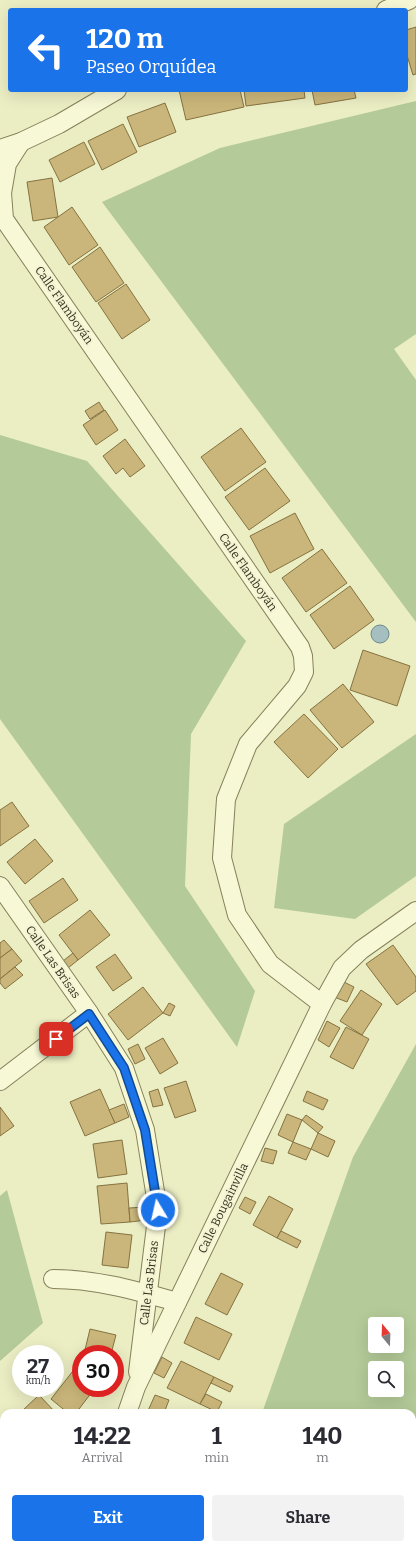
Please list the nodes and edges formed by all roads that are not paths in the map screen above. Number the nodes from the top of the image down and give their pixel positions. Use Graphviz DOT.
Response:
graph roads {
  1 [pos="409,0"];
  2 [pos="391,8"];
  3 [pos="114,92"];
  4 [pos="21,142"];
  5 [pos="0,149"];
  6 [pos="2,218"];
  7 [pos="0,886"];
  8 [pos="416,911"];
  9 [pos="322,1004"];
  10 [pos="89,1014"];
  11 [pos="0,1082"];
  12 [pos="53,1279"];
  13 [pos="148,1294"];
  14 [pos="177,1302"];
  15 [pos="136,1387"];
  16 [pos="128,1409"];
  1 -- 2 [label="street"];
  3 -- 4 [label="street"];
  4 -- 5 [label="street"];
  4 -- 6 [label="street, Calle Flamboyán"];
  6 -- 9 [label="street, Calle Flamboyán"];
  7 -- 10 [label="street, Calle Las Brisas"];
  8 -- 9 [label="street, Calle Bougainvilla"];
  9 -- 14 [label="street, Calle Bougainvilla"];
  10 -- 11 [label="street"];
  10 -- 13 [label="street, Calle Las Brisas"];
  12 -- 13 [label="street"];
  13 -- 14 [label="street"];
  13 -- 15 [label="street, Calle Las Brisas"];
  14 -- 15 [label="street, Calle Bougainvilla"];
  15 -- 16 [label="street, Calle Bougainvilla"];
}
